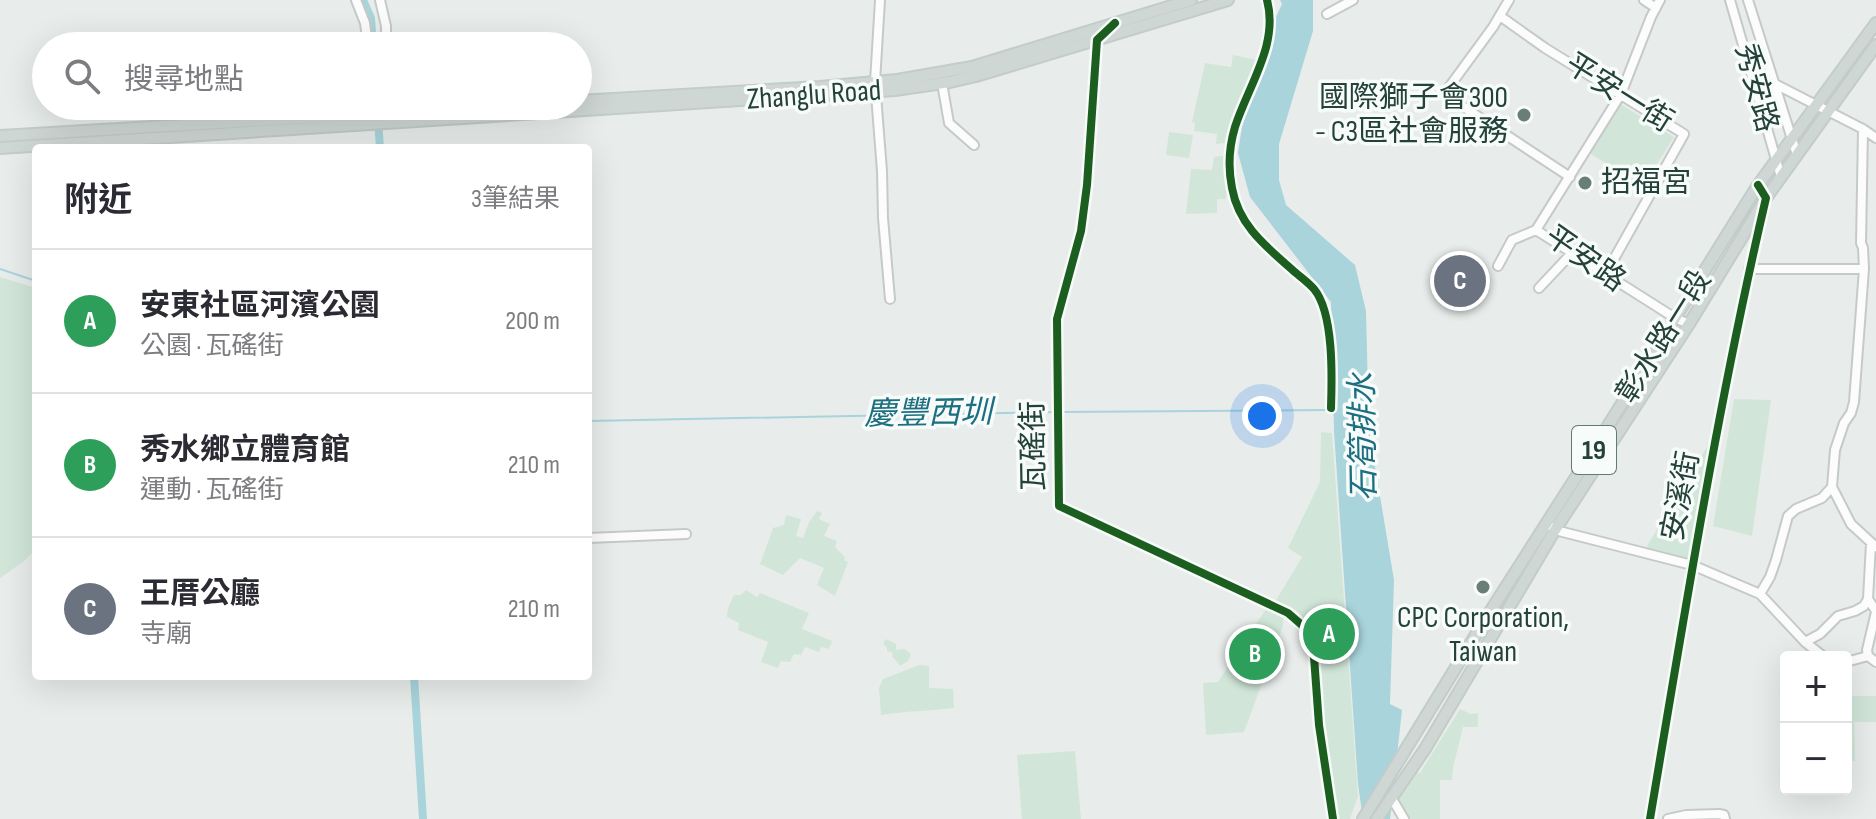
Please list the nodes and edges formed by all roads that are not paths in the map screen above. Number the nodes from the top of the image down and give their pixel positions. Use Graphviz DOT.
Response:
graph roads {
  1 [pos="356,0"];
  2 [pos="380,0"];
  3 [pos="880,0"];
  4 [pos="1191,0"];
  5 [pos="1228,0"];
  6 [pos="1267,0"];
  7 [pos="1353,0"];
  8 [pos="1509,0"];
  9 [pos="1644,0"];
  10 [pos="1730,0"];
  11 [pos="1748,0"];
  12 [pos="1658,4"];
  13 [pos="1327,14"];
  14 [pos="1500,16"];
  15 [pos="1115,23"];
  16 [pos="1876,23"];
  17 [pos="366,32"];
  18 [pos="386,32"];
  19 [pos="1097,40"];
  20 [pos="1876,45"];
  21 [pos="974,72"];
  22 [pos="942,83"];
  23 [pos="1773,83"];
  24 [pos="875,86"];
  25 [pos="1621,94"];
  26 [pos="592,104"];
  27 [pos="1816,105"];
  28 [pos="1828,112"];
  29 [pos="314,120"];
  30 [pos="1863,129"];
  31 [pos="201,130"];
  32 [pos="0,136"];
  33 [pos="1876,138"];
  34 [pos="1792,139"];
  35 [pos="45,144"];
  36 [pos="32,145"];
  37 [pos="974,145"];
  38 [pos="0,148"];
  39 [pos="1797,155"];
  40 [pos="1776,161"];
  41 [pos="1570,177"];
  42 [pos="1781,177"];
  43 [pos="1758,185"];
  44 [pos="1766,198"];
  45 [pos="1536,230"];
  46 [pos="1876,247"];
  47 [pos="1863,248"];
  48 [pos="1571,254"];
  49 [pos="1498,266"];
  50 [pos="1749,269"];
  51 [pos="1864,269"];
  52 [pos="1605,275"];
  53 [pos="1539,288"];
  54 [pos="890,299"];
  55 [pos="1675,318"];
  56 [pos="1689,324"];
  57 [pos="1331,408"];
  58 [pos="1832,487"];
  59 [pos="1551,527"];
  60 [pos="686,534"];
  61 [pos="592,538"];
  62 [pos="1874,545"];
  63 [pos="1692,565"];
  64 [pos="1760,594"];
  65 [pos="1868,599"];
  66 [pos="1876,612"];
  67 [pos="1805,642"];
  68 [pos="1816,651"];
  69 [pos="1872,659"];
  70 [pos="1852,661"];
  71 [pos="1391,797"];
  72 [pos="1333,819"];
  73 [pos="1363,819"];
  74 [pos="1377,819"];
  75 [pos="1404,819"];
  76 [pos="1650,819"];
  77 [pos="1668,819"];
  78 [pos="1725,819"];
  1 -- 17 [label="street"];
  2 -- 18 [label="street"];
  3 -- 24 [label="street"];
  4 -- 15 [label="main road, Zhanglu Road"];
  5 -- 19 [label="main road, Zhanglu Road"];
  6 -- 57 [label="street"];
  7 -- 13 [label="street"];
  8 -- 14 [label="street"];
  9 -- 12 [label="street"];
  10 -- 40 [label="street, 秀安路"];
  11 -- 23 [label="street, 秀安路"];
  12 -- 25 [label="street, 平安路"];
  14 -- 25 [label="street, 平安一街"];
  14 -- 41 [label="street"];
  15 -- 19 [label="street"];
  15 -- 21 [label="main road, Zhanglu Road"];
  16 -- 27 [label="main road, 彰水路一段 / 19"];
  19 -- 21 [label="main road, Zhanglu Road"];
  19 -- 72 [label="street, 瓦磘街"];
  20 -- 28 [label="main road, 彰水路一段 / 19"];
  21 -- 22 [label="main road, Zhanglu Road"];
  21 -- 24 [label="main road, Zhanglu Road"];
  22 -- 24 [label="main road, Zhanglu Road"];
  22 -- 37 [label="street"];
  23 -- 27 [label="street"];
  23 -- 34 [label="street, 秀安路"];
  24 -- 26 [label="main road, Zhanglu Road"];
  24 -- 54 [label="street"];
  25 -- 41 [label="street, 平安路"];
  25 -- 52 [label="street, 平安一街"];
  27 -- 28 [label="street"];
  27 -- 34 [label="main road, 彰水路一段 / 19"];
  28 -- 30 [label="street"];
  28 -- 39 [label="main road, 彰水路一段 / 19"];
  29 -- 31 [label="main road"];
  30 -- 33 [label="street"];
  30 -- 47 [label="street"];
  31 -- 32 [label="main road"];
  31 -- 35 [label="main road"];
  34 -- 39 [label="street, 秀安路"];
  34 -- 40 [label="main road, 彰水路一段 / 19"];
  36 -- 38 [label="main road"];
  39 -- 42 [label="main road, 彰水路一段 / 19"];
  40 -- 42 [label="street, 秀安路"];
  40 -- 43 [label="main road, 彰水路一段 / 19"];
  41 -- 45 [label="street, 平安路"];
  42 -- 44 [label="main road, 彰水路一段 / 19"];
  43 -- 44 [label="street"];
  43 -- 55 [label="main road, 彰水路一段 / 19"];
  44 -- 50 [label="street, 安溪街"];
  44 -- 56 [label="main road, 彰水路一段 / 19"];
  45 -- 48 [label="street, 平安路"];
  45 -- 49 [label="street"];
  46 -- 47 [label="street"];
  47 -- 51 [label="street"];
  48 -- 52 [label="street, 平安路"];
  48 -- 53 [label="street"];
  50 -- 51 [label="street"];
  50 -- 63 [label="street, 安溪街"];
  51 -- 58 [label="street"];
  52 -- 55 [label="street, 平安路"];
  55 -- 56 [label="street, 平安路"];
  55 -- 59 [label="main road, 彰水路一段 / 19"];
  56 -- 59 [label="main road, 彰水路一段 / 19"];
  58 -- 62 [label="street"];
  58 -- 64 [label="street"];
  59 -- 63 [label="street"];
  59 -- 71 [label="main road, 彰水路一段 / 19"];
  59 -- 73 [label="main road, 彰水路一段 / 19"];
  60 -- 61 [label="street"];
  62 -- 65 [label="street"];
  63 -- 64 [label="street"];
  63 -- 76 [label="street, 安溪街"];
  64 -- 67 [label="street"];
  65 -- 66 [label="street"];
  65 -- 67 [label="street"];
  66 -- 69 [label="street"];
  67 -- 68 [label="street"];
  69 -- 70 [label="street"];
  71 -- 74 [label="main road, 19"];
  71 -- 75 [label="street"];
  77 -- 78 [label="street"];
}
